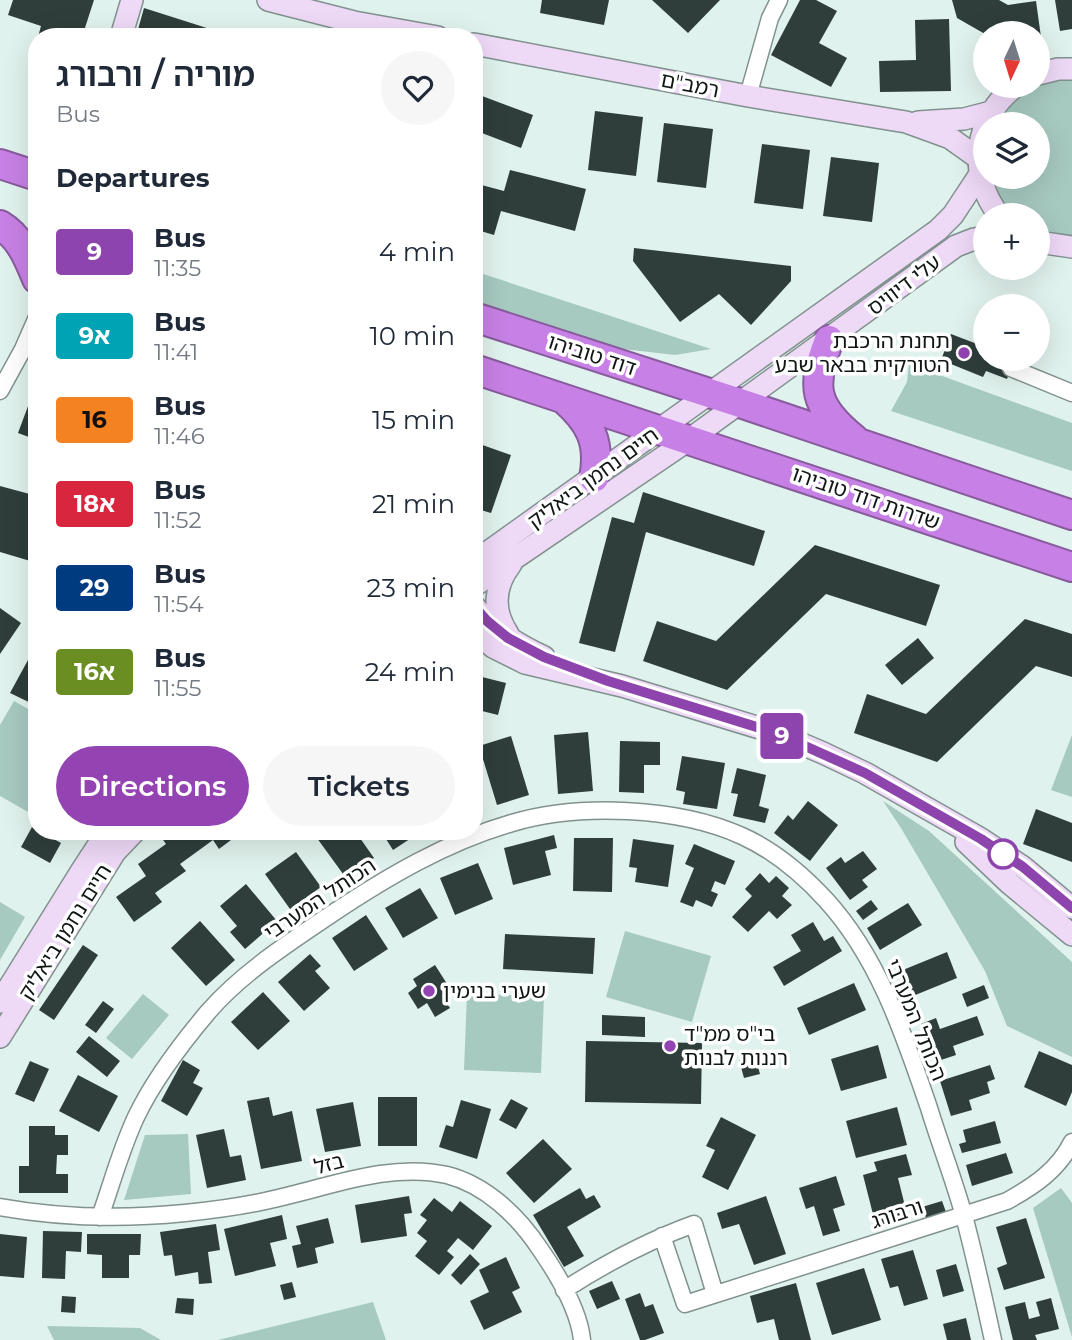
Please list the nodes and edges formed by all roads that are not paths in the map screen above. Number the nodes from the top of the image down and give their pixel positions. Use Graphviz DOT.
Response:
graph roads {
  1 [pos="132,0"];
  2 [pos="268,0"];
  3 [pos="779,0"];
  4 [pos="124,28"];
  5 [pos="388,28"];
  6 [pos="483,46"];
  7 [pos="1072,69"];
  8 [pos="1050,71"];
  9 [pos="748,96"];
  10 [pos="1001,98"];
  11 [pos="991,112"];
  12 [pos="973,117"];
  13 [pos="905,122"];
  14 [pos="28,159"];
  15 [pos="973,160"];
  16 [pos="0,163"];
  17 [pos="28,173"];
  18 [pos="973,177"];
  19 [pos="0,217"];
  20 [pos="0,225"];
  21 [pos="28,226"];
  22 [pos="973,239"];
  23 [pos="1050,244"];
  24 [pos="1072,247"];
  25 [pos="28,259"];
  26 [pos="483,320"];
  27 [pos="28,338"];
  28 [pos="829,340"];
  29 [pos="1018,371"];
  30 [pos="483,372"];
  31 [pos="0,391"];
  32 [pos="710,393"];
  33 [pos="1072,393"];
  34 [pos="561,397"];
  35 [pos="740,403"];
  36 [pos="661,429"];
  37 [pos="690,439"];
  38 [pos="859,443"];
  39 [pos="594,478"];
  40 [pos="1072,514"];
  41 [pos="483,556"];
  42 [pos="515,558"];
  43 [pos="1072,567"];
  44 [pos="483,580"];
  45 [pos="483,615"];
  46 [pos="483,638"];
  47 [pos="483,647"];
  48 [pos="515,651"];
  49 [pos="936,815"];
  50 [pos="483,833"];
  51 [pos="102,840"];
  52 [pos="126,840"];
  53 [pos="463,840"];
  54 [pos="1072,908"];
  55 [pos="1072,935"];
  56 [pos="0,1002"];
  57 [pos="0,1037"];
  58 [pos="1072,1142"];
  59 [pos="0,1207"];
  60 [pos="964,1214"];
  61 [pos="100,1217"];
  62 [pos="662,1236"];
  63 [pos="564,1290"];
  64 [pos="715,1294"];
  65 [pos="582,1340"];
  66 [pos="993,1340"];
  1 -- 4 [label="street"];
  2 -- 5 [label="street"];
  3 -- 9 [label="street"];
  6 -- 9 [label="street, רמב\"ם"];
  7 -- 8 [label="street"];
  9 -- 13 [label="street, רמב\"ם"];
  10 -- 11 [label="street"];
  12 -- 13 [label="street, רמב\"ם"];
  13 -- 15 [label="street, רמב\"ם"];
  14 -- 16 [label="highway"];
  16 -- 17 [label="highway"];
  18 -- 32 [label="street, עלי דיוויס"];
  19 -- 21 [label="highway"];
  20 -- 25 [label="highway"];
  22 -- 28 [label="street, עלי דיוויס"];
  23 -- 24 [label="street"];
  26 -- 32 [label="highway, דוד טוביהו"];
  27 -- 31 [label="street"];
  28 -- 35 [label="street, עלי דיוויס"];
  28 -- 38 [label="highway"];
  29 -- 33 [label="street"];
  30 -- 34 [label="highway"];
  32 -- 35 [label="highway"];
  32 -- 36 [label="street, חיים נחמן ביאליק"];
  34 -- 36 [label="highway"];
  34 -- 39 [label="highway"];
  35 -- 37 [label="street, עלי דיוויס"];
  35 -- 38 [label="highway"];
  36 -- 37 [label="highway, שדרות דוד טוביהו"];
  36 -- 39 [label="street, חיים נחמן ביאליק"];
  37 -- 42 [label="street, חיים נחמן ביאליק"];
  37 -- 43 [label="highway, שדרות דוד טוביהו"];
  38 -- 40 [label="highway"];
  39 -- 41 [label="street, חיים נחמן ביאליק"];
  42 -- 44 [label="street, חיים נחמן ביאליק"];
  42 -- 48 [label="street"];
  45 -- 48 [label="street"];
  46 -- 48 [label="street"];
  47 -- 48 [label="street"];
  48 -- 49 [label="street"];
  49 -- 54 [label="street"];
  49 -- 55 [label="street"];
  50 -- 60 [label="street, הכותל המערבי"];
  51 -- 56 [label="street, חיים נחמן ביאליק"];
  52 -- 57 [label="street, חיים נחמן ביאליק"];
  53 -- 61 [label="street, הכותל המערבי"];
  58 -- 60 [label="street, ורבורג"];
  59 -- 61 [label="street, בזל"];
  60 -- 64 [label="street, ורבורג"];
  60 -- 66 [label="street, הכותל המערבי"];
  61 -- 63 [label="street, בזל"];
  62 -- 63 [label="street"];
  62 -- 64 [label="street, ורבורג"];
  62 -- 64 [label="street"];
  63 -- 65 [label="street, בזל"];
}
